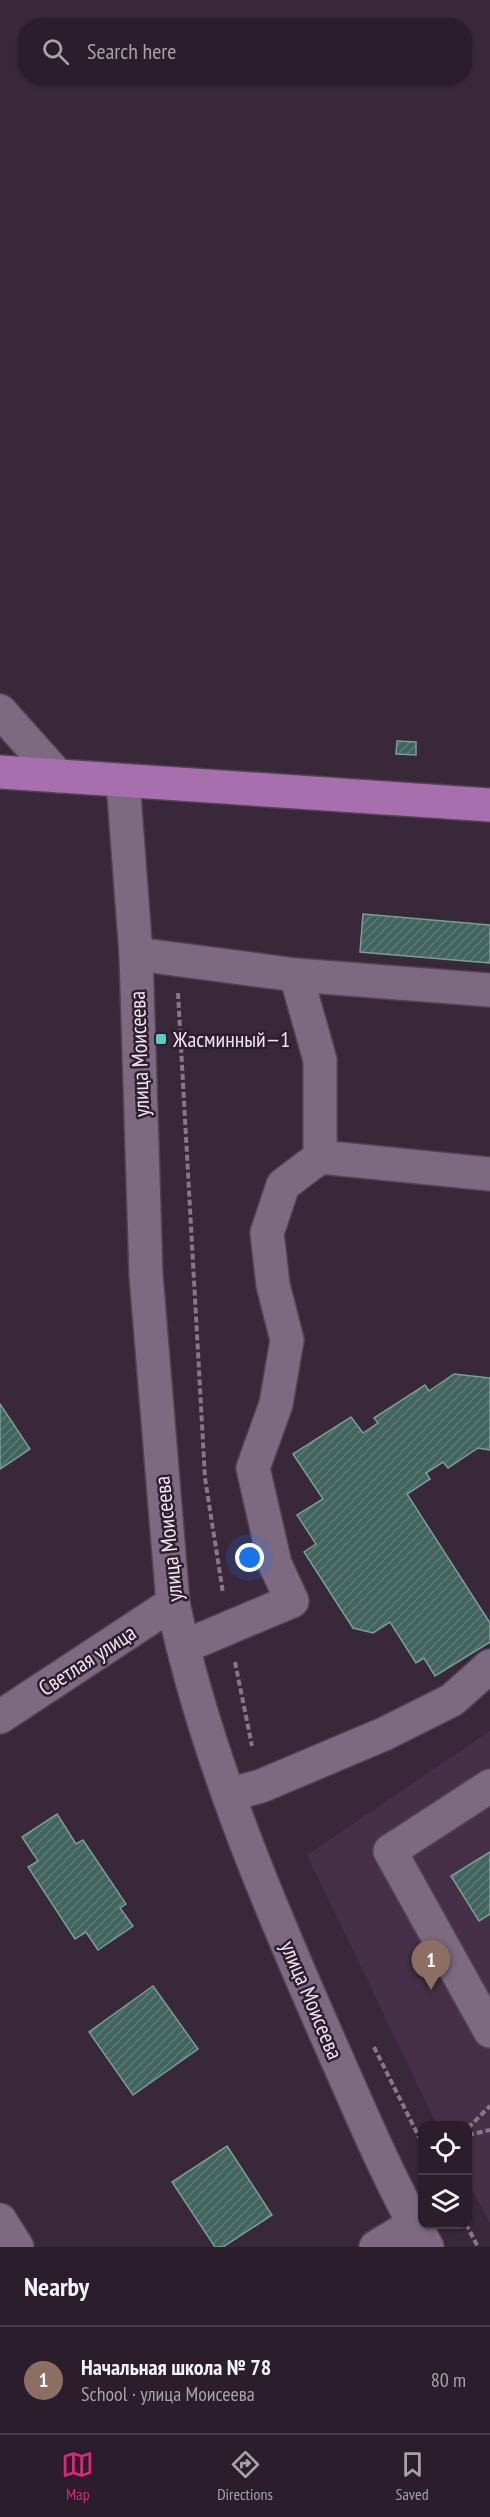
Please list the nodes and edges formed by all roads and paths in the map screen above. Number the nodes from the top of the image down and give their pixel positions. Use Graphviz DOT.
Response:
graph roads {
  1 [pos="0,711"];
  2 [pos="0,772"];
  3 [pos="58,776"];
  4 [pos="123,782"];
  5 [pos="490,805"];
  6 [pos="136,954"];
  7 [pos="296,975"];
  8 [pos="177,984"];
  9 [pos="490,990"];
  10 [pos="320,1156"];
  11 [pos="490,1173"];
  12 [pos="173,1603"];
  13 [pos="228,1628"];
  14 [pos="183,1647"];
  15 [pos="490,1666"];
  16 [pos="0,1718"];
  17 [pos="247,1722"];
  18 [pos="490,1786"];
  19 [pos="229,1795"];
  20 [pos="490,2031"];
  21 [pos="490,2106"];
  22 [pos="472,2124"];
  23 [pos="490,2130"];
  24 [pos="472,2134"];
  25 [pos="0,2220"];
  26 [pos="469,2229"];
  27 [pos="420,2235"];
  28 [pos="17,2247"];
  29 [pos="376,2247"];
  30 [pos="478,2247"];
  1 -- 3 [label="street"];
  2 -- 3 [label="main road"];
  3 -- 4 [label="main road"];
  4 -- 5 [label="main road"];
  4 -- 6 [label="street, улица Моисеева"];
  6 -- 7 [label="street"];
  6 -- 12 [label="street, улица Моисеева"];
  7 -- 9 [label="street"];
  7 -- 10 [label="street"];
  8 -- 13 [label="path"];
  10 -- 11 [label="street"];
  10 -- 13 [label="street"];
  12 -- 14 [label="street, улица Моисеева"];
  12 -- 16 [label="street, Светлая улица"];
  13 -- 14 [label="street"];
  13 -- 17 [label="path"];
  14 -- 19 [label="street, улица Моисеева"];
  15 -- 19 [label="street"];
  18 -- 20 [label="street"];
  19 -- 27 [label="street, улица Моисеева"];
  21 -- 22 [label="path"];
  23 -- 24 [label="path"];
  25 -- 28 [label="street"];
  26 -- 30 [label="path"];
  27 -- 29 [label="street"];
}
